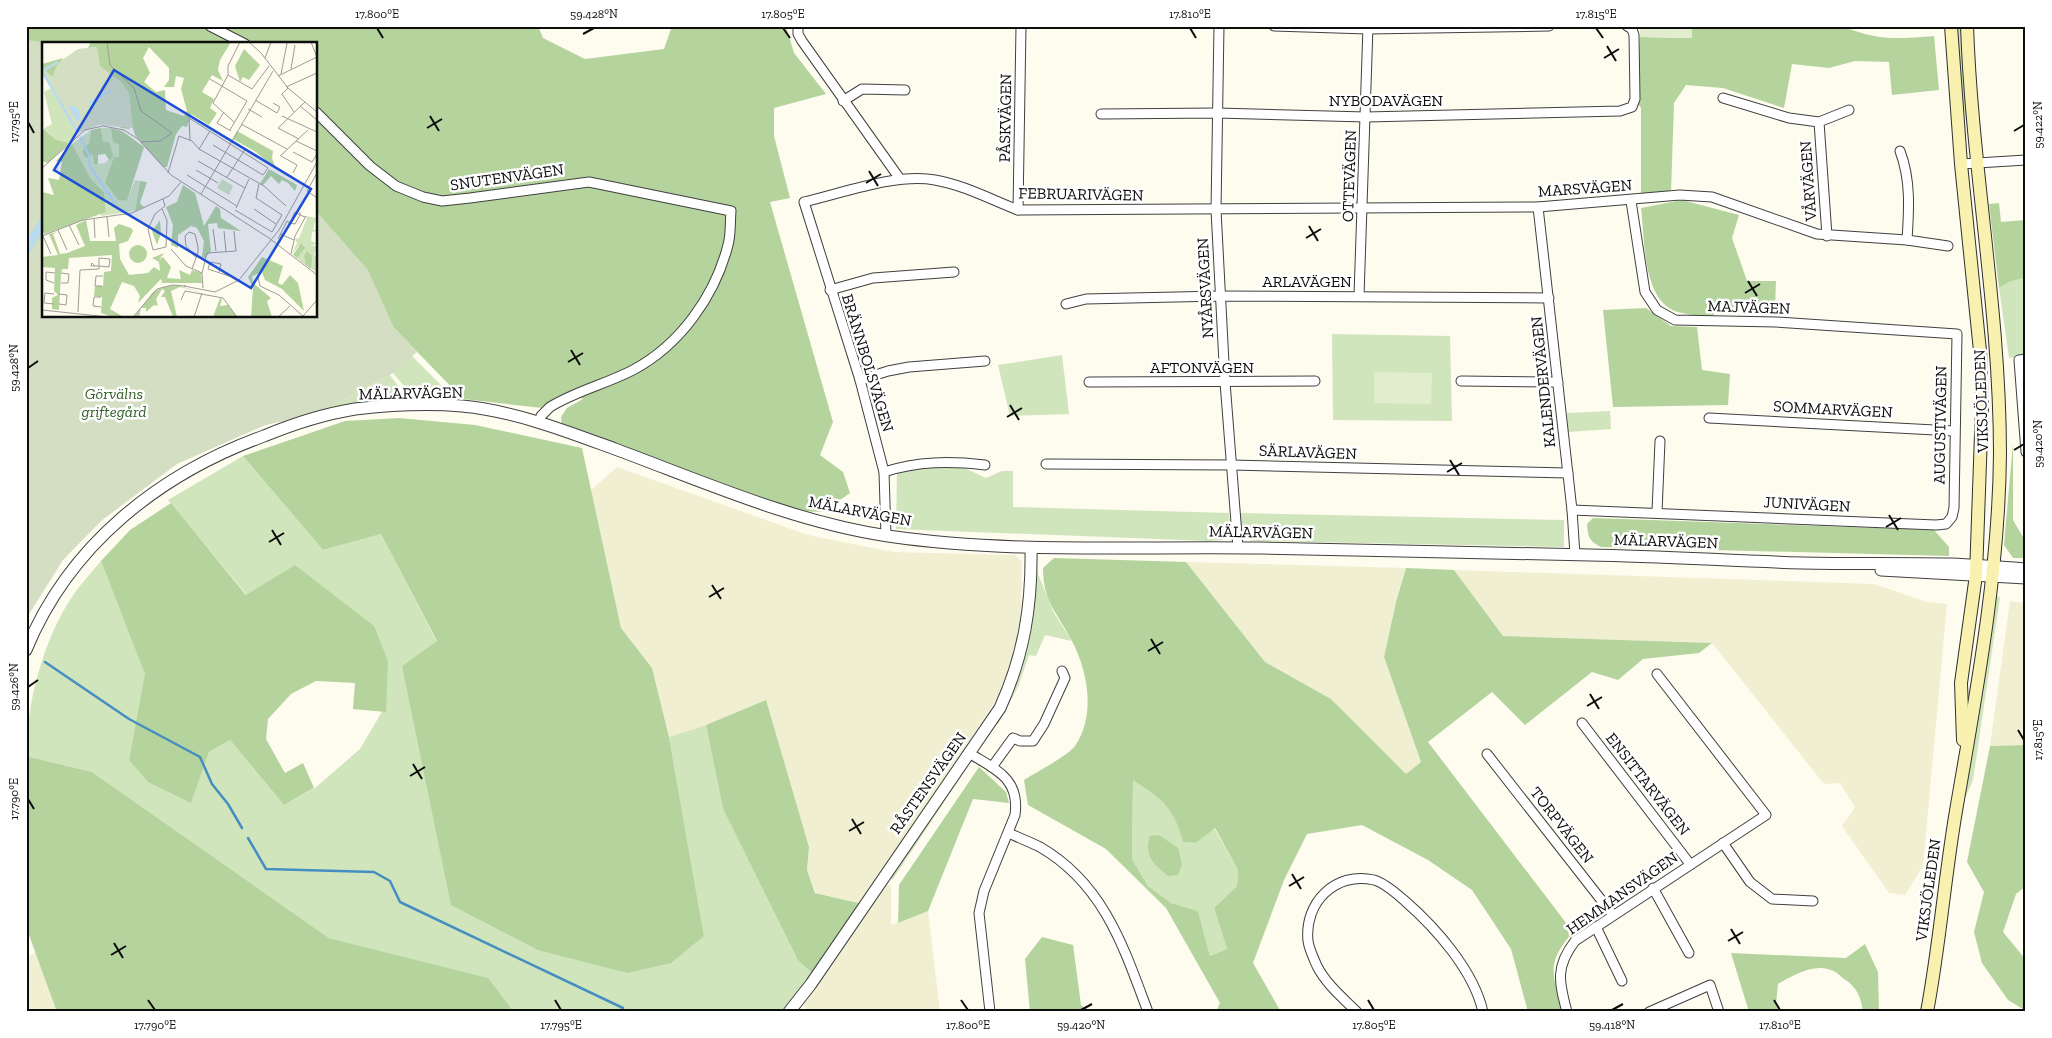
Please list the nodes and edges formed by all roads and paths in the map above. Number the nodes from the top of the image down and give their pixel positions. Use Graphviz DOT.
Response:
graph roads {
  1 [pos="210,26"];
  2 [pos="798,26"];
  3 [pos="1022,26"];
  4 [pos="1219,26"];
  5 [pos="1274,26"];
  6 [pos="1548,26"];
  7 [pos="1626,26"];
  8 [pos="1951,26"];
  9 [pos="1967,26"];
  10 [pos="1368,28"];
  11 [pos="241,42"];
  12 [pos="905,90"];
  13 [pos="1723,98"];
  14 [pos="843,101"];
  15 [pos="1850,110"];
  16 [pos="1217,113"];
  17 [pos="318,114"];
  18 [pos="1101,114"];
  19 [pos="1366,117"];
  20 [pos="1819,122"];
  21 [pos="1900,151"];
  22 [pos="2026,160"];
  23 [pos="1961,164"];
  24 [pos="1977,164"];
  25 [pos="900,180"];
  26 [pos="1631,200"];
  27 [pos="804,202"];
  28 [pos="1538,207"];
  29 [pos="1364,208"];
  30 [pos="1018,210"];
  31 [pos="1216,210"];
  32 [pos="1828,236"];
  33 [pos="1907,240"];
  34 [pos="1948,246"];
  35 [pos="954,272"];
  36 [pos="830,290"];
  37 [pos="1220,296"];
  38 [pos="1360,296"];
  39 [pos="1549,298"];
  40 [pos="1066,304"];
  41 [pos="1957,334"];
  42 [pos="2026,359"];
  43 [pos="985,361"];
  44 [pos="860,380"];
  45 [pos="1315,381"];
  46 [pos="1461,381"];
  47 [pos="1088,382"];
  48 [pos="1225,382"];
  49 [pos="1558,382"];
  50 [pos="1710,418"];
  51 [pos="539,423"];
  52 [pos="1954,431"];
  53 [pos="1660,442"];
  54 [pos="2026,452"];
  55 [pos="1046,464"];
  56 [pos="986,465"];
  57 [pos="1232,465"];
  58 [pos="884,472"];
  59 [pos="1568,473"];
  60 [pos="1572,510"];
  61 [pos="1657,512"];
  62 [pos="1952,517"];
  63 [pos="886,536"];
  64 [pos="1031,548"];
  65 [pos="1238,548"];
  66 [pos="1575,555"];
  67 [pos="2026,569"];
  68 [pos="1976,570"];
  69 [pos="1993,571"];
  70 [pos="2026,578"];
  71 [pos="26,650"];
  72 [pos="1062,672"];
  73 [pos="1657,674"];
  74 [pos="1582,723"];
  75 [pos="969,753"];
  76 [pos="1487,754"];
  77 [pos="992,767"];
  78 [pos="1964,773"];
  79 [pos="1009,833"];
  80 [pos="1723,843"];
  81 [pos="1690,864"];
  82 [pos="1652,888"];
  83 [pos="1813,901"];
  84 [pos="1613,914"];
  85 [pos="1596,927"];
  86 [pos="1689,952"];
  87 [pos="1622,981"];
  88 [pos="789,1012"];
  89 [pos="990,1012"];
  90 [pos="1148,1012"];
  91 [pos="1357,1012"];
  92 [pos="1482,1012"];
  93 [pos="1568,1012"];
  94 [pos="1649,1012"];
  95 [pos="1718,1012"];
  96 [pos="1927,1012"];
  1 -- 11 [label="street"];
  2 -- 14 [label="street"];
  3 -- 30 [label="street, PÅSKVÄGEN"];
  4 -- 16 [label="street, NYÅRSVÄGEN"];
  5 -- 10 [label="street"];
  6 -- 10 [label="street"];
  7 -- 19 [label="street, NYBODAVÄGEN"];
  8 -- 23 [label="main road, VIKSJÖLEDEN"];
  9 -- 24 [label="main road, VIKSJÖLEDEN"];
  10 -- 19 [label="street, OTTEVÄGEN"];
  12 -- 14 [label="street"];
  13 -- 20 [label="street, VÅRVÄGEN"];
  14 -- 25 [label="street"];
  15 -- 20 [label="street, VÅRVÄGEN"];
  16 -- 18 [label="street, NYBODAVÄGEN"];
  16 -- 19 [label="street, NYBODAVÄGEN"];
  16 -- 31 [label="street, NYÅRSVÄGEN"];
  17 -- 51 [label="street, SNUTENVÄGEN"];
  19 -- 29 [label="street, OTTEVÄGEN"];
  20 -- 32 [label="street, VÅRVÄGEN"];
  21 -- 33 [label="street"];
  22 -- 24 [label="street"];
  23 -- 24 [label="street"];
  23 -- 68 [label="main road, VIKSJÖLEDEN"];
  24 -- 69 [label="main road, VIKSJÖLEDEN"];
  25 -- 27 [label="street, FEBRUARIVÄGEN"];
  25 -- 30 [label="street, FEBRUARIVÄGEN"];
  26 -- 28 [label="street, MARSVÄGEN"];
  26 -- 32 [label="street, MARSVÄGEN"];
  26 -- 41 [label="street, MAJVÄGEN"];
  27 -- 36 [label="street, BRÄNNBOLSVÄGEN"];
  28 -- 29 [label="street, MARSVÄGEN"];
  28 -- 39 [label="street, KALENDERVÄGEN"];
  29 -- 31 [label="street, MARSVÄGEN"];
  29 -- 38 [label="street, OTTEVÄGEN"];
  30 -- 31 [label="street, FEBRUARIVÄGEN"];
  31 -- 37 [label="street, NYÅRSVÄGEN"];
  32 -- 33 [label="street, MARSVÄGEN"];
  33 -- 34 [label="street, MARSVÄGEN"];
  35 -- 36 [label="street"];
  36 -- 44 [label="street, BRÄNNBOLSVÄGEN"];
  37 -- 38 [label="street, ARLAVÄGEN"];
  37 -- 40 [label="street, ARLAVÄGEN"];
  37 -- 48 [label="street, NYÅRSVÄGEN"];
  38 -- 39 [label="street, ARLAVÄGEN"];
  39 -- 49 [label="street, KALENDERVÄGEN"];
  41 -- 52 [label="street, AUGUSTIVÄGEN"];
  42 -- 54 [label="street"];
  43 -- 44 [label="street"];
  44 -- 58 [label="street, BRÄNNBOLSVÄGEN"];
  45 -- 48 [label="street, AFTONVÄGEN"];
  46 -- 49 [label="street"];
  47 -- 48 [label="street, AFTONVÄGEN"];
  48 -- 57 [label="street, NYÅRSVÄGEN"];
  49 -- 59 [label="street, KALENDERVÄGEN"];
  50 -- 52 [label="street, SOMMARVÄGEN"];
  51 -- 63 [label="street, MÄLARVÄGEN"];
  51 -- 71 [label="street, MÄLARVÄGEN"];
  52 -- 62 [label="street, AUGUSTIVÄGEN"];
  53 -- 61 [label="street"];
  55 -- 57 [label="street, SÄRLAVÄGEN"];
  56 -- 58 [label="street"];
  57 -- 59 [label="street, SÄRLAVÄGEN"];
  57 -- 65 [label="street, NYÅRSVÄGEN"];
  58 -- 63 [label="street, BRÄNNBOLSVÄGEN"];
  59 -- 60 [label="street, KALENDERVÄGEN"];
  60 -- 61 [label="street, JUNIVÄGEN"];
  60 -- 66 [label="street, KALENDERVÄGEN"];
  61 -- 62 [label="street, JUNIVÄGEN"];
  63 -- 64 [label="street, MÄLARVÄGEN"];
  64 -- 65 [label="street, MÄLARVÄGEN"];
  64 -- 75 [label="street, RÅSTENSVÄGEN"];
  65 -- 66 [label="street, MÄLARVÄGEN"];
  66 -- 68 [label="street, MÄLARVÄGEN"];
  67 -- 69 [label="street, MÄLARVÄGEN"];
  68 -- 69 [label="street, MÄLARVÄGEN"];
  68 -- 78 [label="main road, VIKSJÖLEDEN"];
  69 -- 70 [label="street, MÄLARVÄGEN"];
  69 -- 78 [label="main road, VIKSJÖLEDEN"];
  72 -- 77 [label="street"];
  73 -- 80 [label="street, HEMMANSVÄGEN"];
  74 -- 81 [label="street, ENSITTARVÄGEN"];
  75 -- 77 [label="street"];
  75 -- 88 [label="street, RÅSTENSVÄGEN"];
  76 -- 84 [label="street, TORPVÄGEN"];
  77 -- 79 [label="street"];
  78 -- 96 [label="main road, VIKSJÖLEDEN"];
  79 -- 89 [label="street"];
  79 -- 90 [label="street"];
  80 -- 81 [label="street, HEMMANSVÄGEN"];
  80 -- 83 [label="street"];
  81 -- 82 [label="street, HEMMANSVÄGEN"];
  82 -- 84 [label="street, HEMMANSVÄGEN"];
  82 -- 86 [label="street"];
  84 -- 85 [label="street, HEMMANSVÄGEN"];
  85 -- 87 [label="street"];
  85 -- 93 [label="street, HEMMANSVÄGEN"];
  91 -- 92 [label="street"];
  94 -- 95 [label="street"];
}
